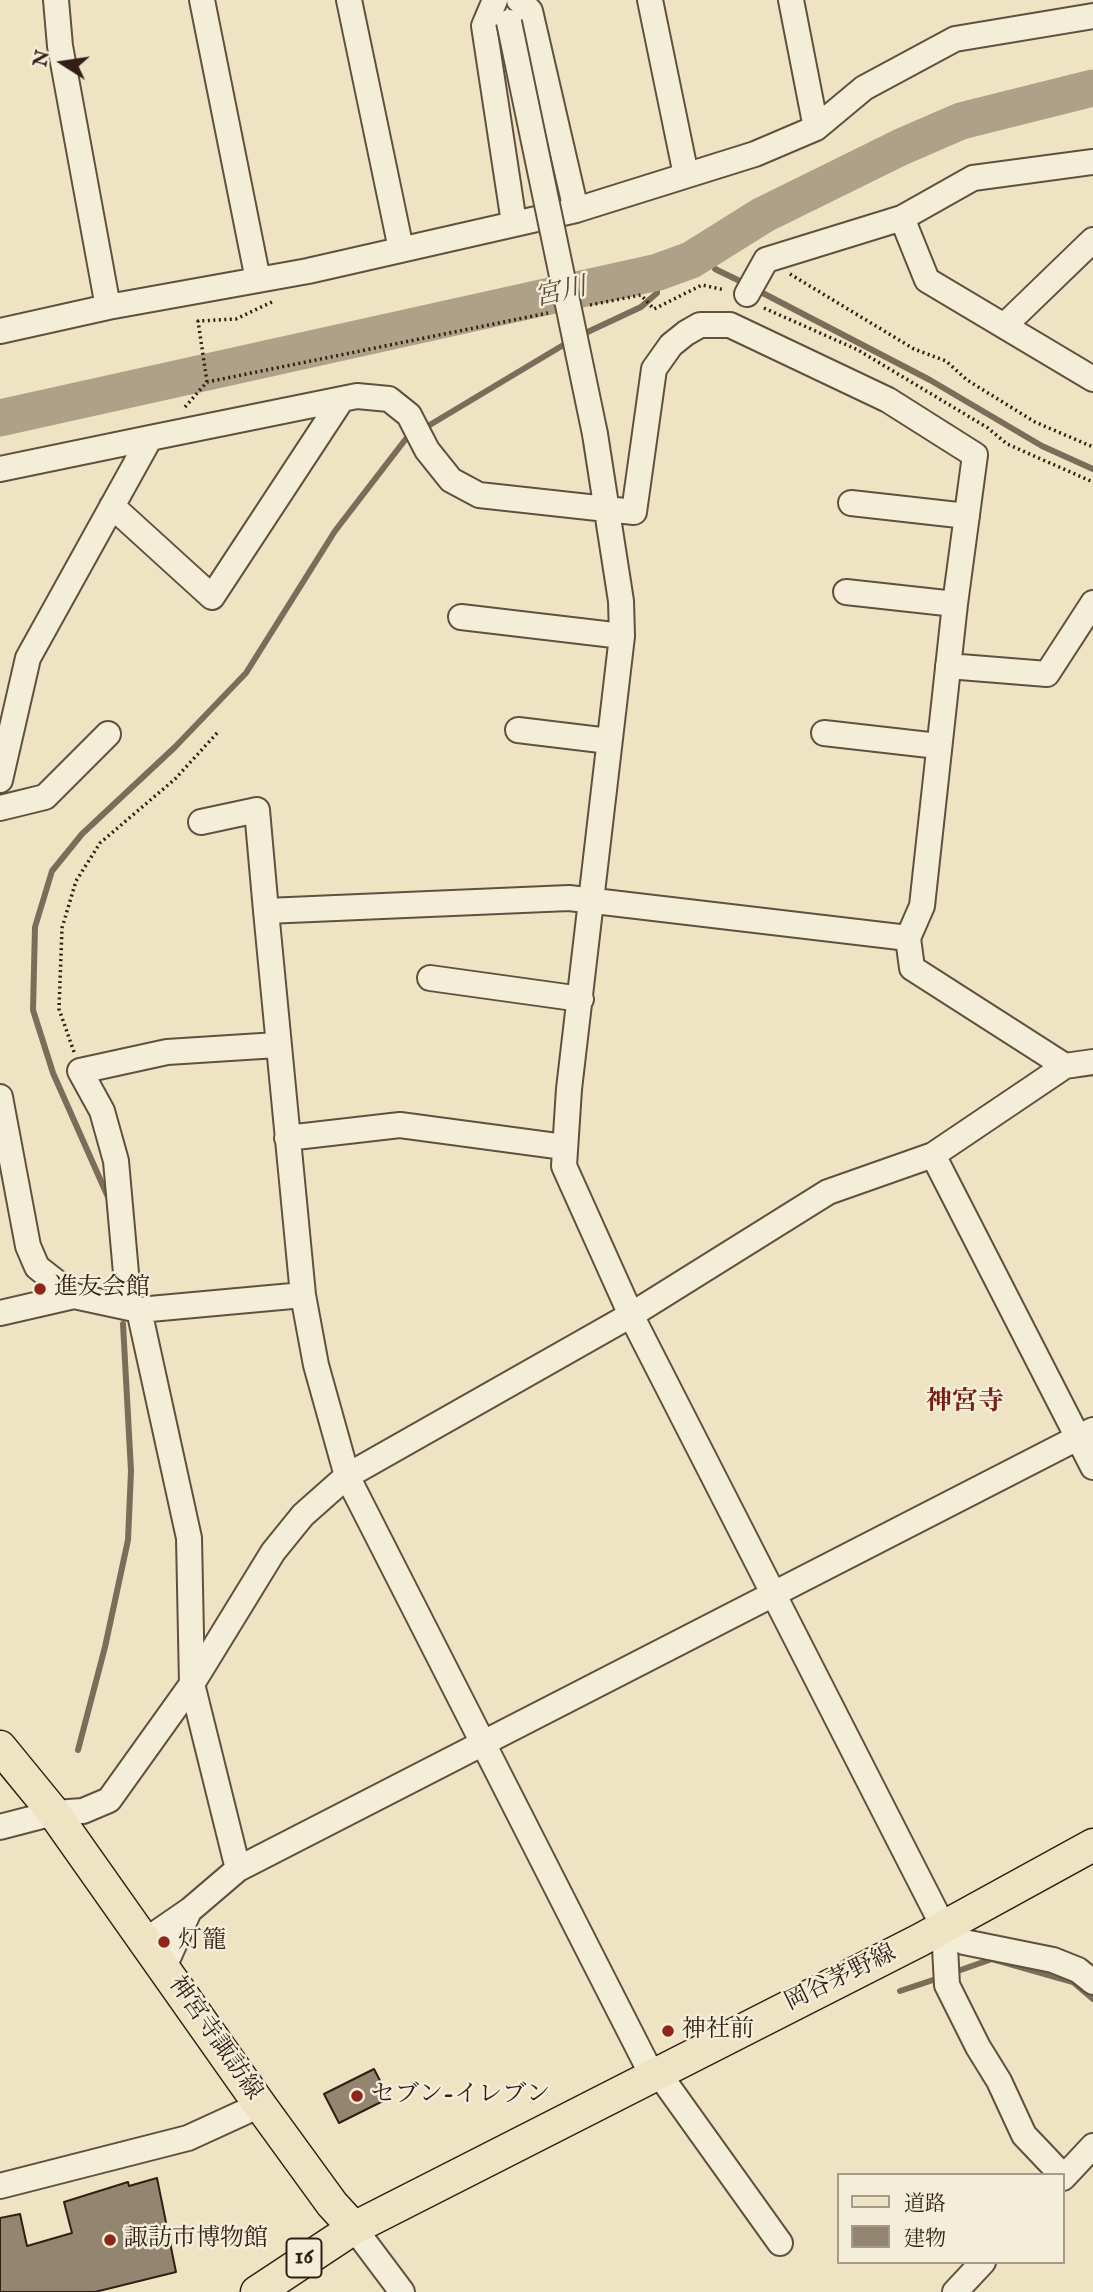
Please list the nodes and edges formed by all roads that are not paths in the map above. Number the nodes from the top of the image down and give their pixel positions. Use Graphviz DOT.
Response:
graph roads {
  1 [pos="56,0"];
  2 [pos="202,0"];
  3 [pos="349,0"];
  4 [pos="495,0"];
  5 [pos="650,0"];
  6 [pos="791,0"];
  7 [pos="511,7"];
  8 [pos="1093,16"];
  9 [pos="816,128"];
  10 [pos="1093,162"];
  11 [pos="686,175"];
  12 [pos="576,210"];
  13 [pos="902,218"];
  14 [pos="514,223"];
  15 [pos="1093,240"];
  16 [pos="401,249"];
  17 [pos="258,279"];
  18 [pos="747,294"];
  19 [pos="108,307"];
  20 [pos="1004,326"];
  21 [pos="0,331"];
  22 [pos="1093,379"];
  23 [pos="342,400"];
  24 [pos="150,438"];
  25 [pos="0,469"];
  26 [pos="851,503"];
  27 [pos="112,506"];
  28 [pos="609,511"];
  29 [pos="967,516"];
  30 [pos="846,592"];
  31 [pos="1093,603"];
  32 [pos="955,604"];
  33 [pos="461,617"];
  34 [pos="622,636"];
  35 [pos="948,666"];
  36 [pos="9,700"];
  37 [pos="518,730"];
  38 [pos="824,733"];
  39 [pos="108,734"];
  40 [pos="609,741"];
  41 [pos="938,746"];
  42 [pos="0,780"];
  43 [pos="0,808"];
  44 [pos="201,822"];
  45 [pos="593,900"];
  46 [pos="265,911"];
  47 [pos="908,938"];
  48 [pos="430,978"];
  49 [pos="581,999"];
  50 [pos="277,1045"];
  51 [pos="1093,1062"];
  52 [pos="1065,1066"];
  53 [pos="0,1097"];
  54 [pos="287,1138"];
  55 [pos="564,1147"];
  56 [pos="933,1155"];
  57 [pos="303,1295"];
  58 [pos="74,1296"];
  59 [pos="134,1309"];
  60 [pos="11,1310"];
  61 [pos="631,1315"];
  62 [pos="1085,1433"];
  63 [pos="1093,1466"];
  64 [pos="347,1476"];
  65 [pos="776,1594"];
  66 [pos="192,1684"];
  67 [pos="482,1743"];
  68 [pos="0,1747"];
  69 [pos="54,1813"];
  70 [pos="0,1827"];
  71 [pos="1093,1845"];
  72 [pos="238,1869"];
  73 [pos="190,1910"];
  74 [pos="944,1928"];
  75 [pos="145,1941"];
  76 [pos="164,1967"];
  77 [pos="1093,1982"];
  78 [pos="656,2075"];
  79 [pos="260,2105"];
  80 [pos="1093,2146"];
  81 [pos="1060,2173"];
  82 [pos="1065,2174"];
  83 [pos="0,2186"];
  84 [pos="354,2228"];
  85 [pos="780,2243"];
  86 [pos="981,2264"];
  87 [pos="257,2292"];
  88 [pos="402,2292"];
  89 [pos="955,2292"];
  1 -- 19 [label="street"];
  2 -- 17 [label="street"];
  3 -- 16 [label="street"];
  4 -- 14 [label="street"];
  5 -- 11 [label="street"];
  6 -- 9 [label="street"];
  7 -- 12 [label="street"];
  7 -- 28 [label="street, bridge"];
  8 -- 9 [label="street"];
  9 -- 11 [label="street"];
  10 -- 13 [label="street"];
  11 -- 12 [label="street"];
  12 -- 14 [label="street"];
  13 -- 18 [label="street"];
  13 -- 20 [label="street"];
  14 -- 16 [label="street"];
  15 -- 20 [label="street"];
  16 -- 17 [label="street"];
  17 -- 19 [label="street"];
  19 -- 21 [label="street"];
  20 -- 22 [label="street"];
  23 -- 24 [label="street"];
  23 -- 27 [label="street"];
  23 -- 28 [label="street"];
  24 -- 25 [label="street"];
  24 -- 27 [label="street"];
  26 -- 29 [label="street"];
  27 -- 36 [label="street"];
  28 -- 29 [label="street"];
  28 -- 34 [label="street"];
  29 -- 32 [label="street"];
  30 -- 32 [label="street"];
  31 -- 35 [label="street"];
  32 -- 35 [label="street"];
  33 -- 34 [label="street"];
  34 -- 40 [label="street"];
  35 -- 41 [label="street"];
  36 -- 42 [label="street"];
  37 -- 40 [label="street"];
  38 -- 41 [label="street"];
  39 -- 43 [label="street"];
  40 -- 45 [label="street"];
  41 -- 47 [label="street"];
  44 -- 46 [label="street"];
  45 -- 46 [label="street"];
  45 -- 47 [label="street"];
  45 -- 49 [label="street"];
  46 -- 50 [label="street"];
  47 -- 52 [label="street"];
  48 -- 49 [label="street"];
  49 -- 55 [label="street"];
  50 -- 54 [label="street"];
  50 -- 59 [label="street"];
  51 -- 52 [label="street"];
  52 -- 56 [label="street"];
  53 -- 58 [label="street"];
  54 -- 55 [label="street"];
  54 -- 57 [label="street"];
  55 -- 61 [label="street"];
  56 -- 61 [label="street"];
  56 -- 62 [label="street"];
  57 -- 59 [label="street"];
  57 -- 64 [label="street"];
  58 -- 59 [label="street"];
  58 -- 60 [label="street"];
  59 -- 66 [label="street"];
  61 -- 64 [label="street"];
  61 -- 65 [label="street"];
  62 -- 63 [label="street"];
  62 -- 65 [label="street"];
  64 -- 66 [label="street"];
  64 -- 67 [label="street"];
  65 -- 67 [label="street"];
  65 -- 74 [label="street"];
  66 -- 69 [label="street"];
  66 -- 72 [label="street"];
  67 -- 72 [label="street"];
  67 -- 78 [label="street"];
  68 -- 69 [label="main road, 神宮寺諏訪線"];
  69 -- 70 [label="street"];
  69 -- 75 [label="main road, 神宮寺諏訪線"];
  71 -- 74 [label="main road, 岡谷茅野線 / 16"];
  72 -- 73 [label="street"];
  73 -- 75 [label="street"];
  73 -- 76 [label="street"];
  74 -- 77 [label="street"];
  74 -- 78 [label="main road, 岡谷茅野線 / 16"];
  74 -- 81 [label="street"];
  75 -- 76 [label="main road, 神宮寺諏訪線"];
  76 -- 79 [label="main road, 神宮寺諏訪線"];
  78 -- 84 [label="main road, 岡谷茅野線 / 16"];
  78 -- 85 [label="street"];
  79 -- 83 [label="street"];
  79 -- 84 [label="main road, 神宮寺諏訪線"];
  80 -- 82 [label="street"];
  84 -- 87 [label="main road, 岡谷茅野線 / 16"];
  84 -- 88 [label="street"];
  86 -- 89 [label="street"];
}
